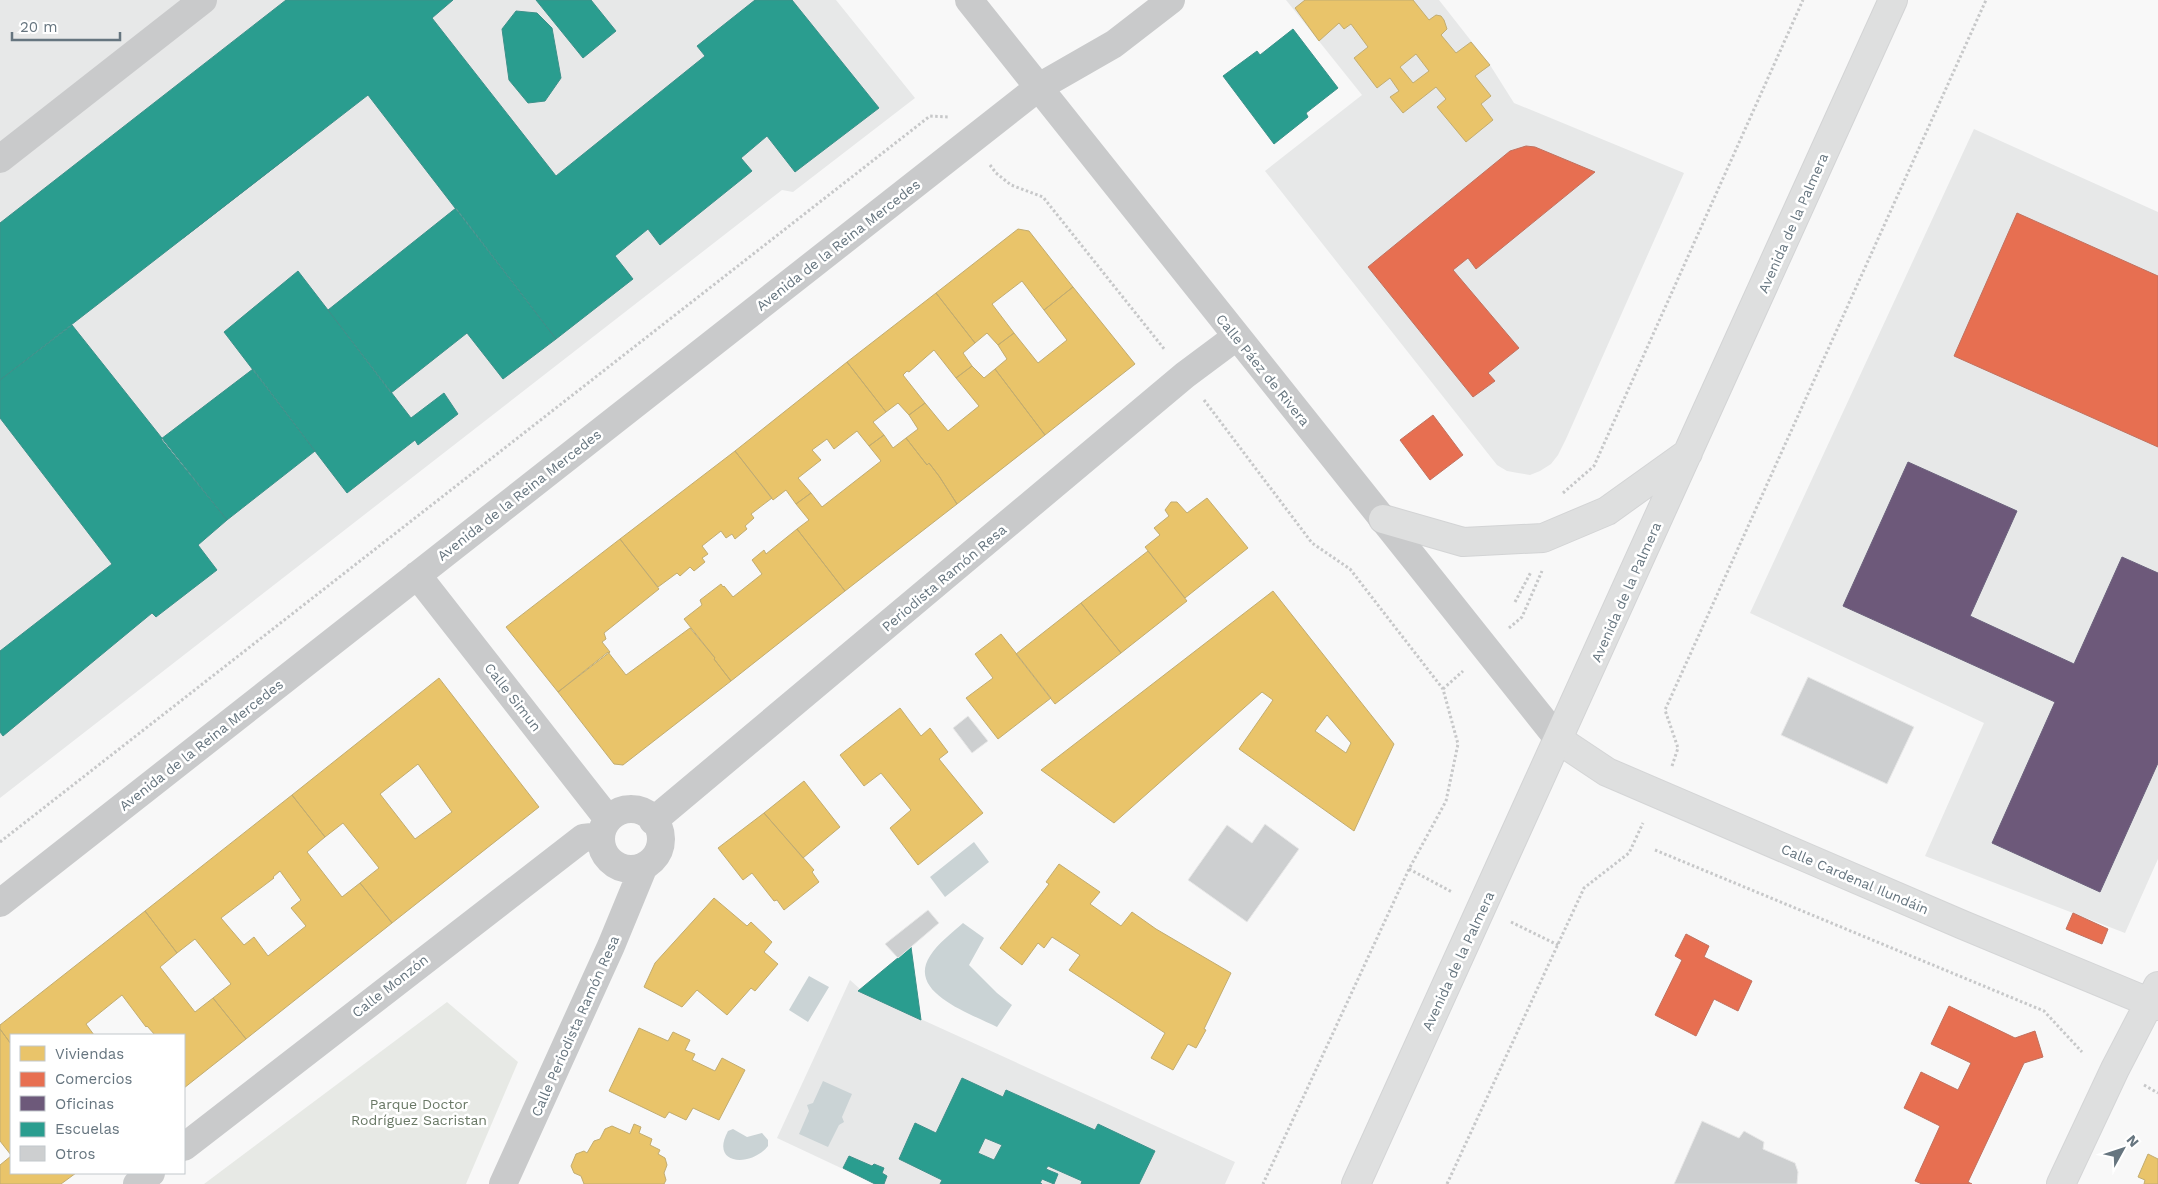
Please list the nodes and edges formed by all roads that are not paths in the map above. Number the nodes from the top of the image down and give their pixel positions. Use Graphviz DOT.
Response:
graph roads {
  1 [pos="204,0"];
  2 [pos="969,0"];
  3 [pos="1171,0"];
  4 [pos="1893,0"];
  5 [pos="1039,88"];
  6 [pos="0,158"];
  7 [pos="1236,337"];
  8 [pos="1689,452"];
  9 [pos="1383,519"];
  10 [pos="417,575"];
  11 [pos="1559,740"];
  12 [pos="654,821"];
  13 [pos="605,828"];
  14 [pos="644,866"];
  15 [pos="0,903"];
  16 [pos="2155,998"];
  17 [pos="185,1146"];
  18 [pos="150,1174"];
  19 [pos="137,1184"];
  20 [pos="503,1184"];
  21 [pos="1356,1184"];
  22 [pos="2061,1184"];
  1 -- 6 [label="street"];
  2 -- 5 [label="street, Calle Páez de Rivera"];
  3 -- 5 [label="street, Avenida de la Reina Mercedes"];
  4 -- 8 [label="main road, Avenida de la Palmera"];
  5 -- 7 [label="street, Calle Páez de Rivera"];
  5 -- 10 [label="street, Avenida de la Reina Mercedes"];
  7 -- 9 [label="street, Calle Páez de Rivera"];
  7 -- 12 [label="street, Periodista Ramón Resa"];
  8 -- 9 [label="main road"];
  8 -- 11 [label="main road, Avenida de la Palmera"];
  9 -- 11 [label="street, Calle Páez de Rivera"];
  10 -- 13 [label="street, Calle Simun"];
  10 -- 15 [label="street, Avenida de la Reina Mercedes"];
  11 -- 16 [label="main road, Calle Cardenal Ilundáin"];
  11 -- 21 [label="main road, Avenida de la Palmera"];
  12 -- 13 [label="street"];
  12 -- 14 [label="street"];
  13 -- 14 [label="street"];
  13 -- 17 [label="street, Calle Monzón"];
  14 -- 20 [label="street, Calle Periodista Ramón Resa"];
  16 -- 22 [label="main road"];
  18 -- 19 [label="street"];
}
